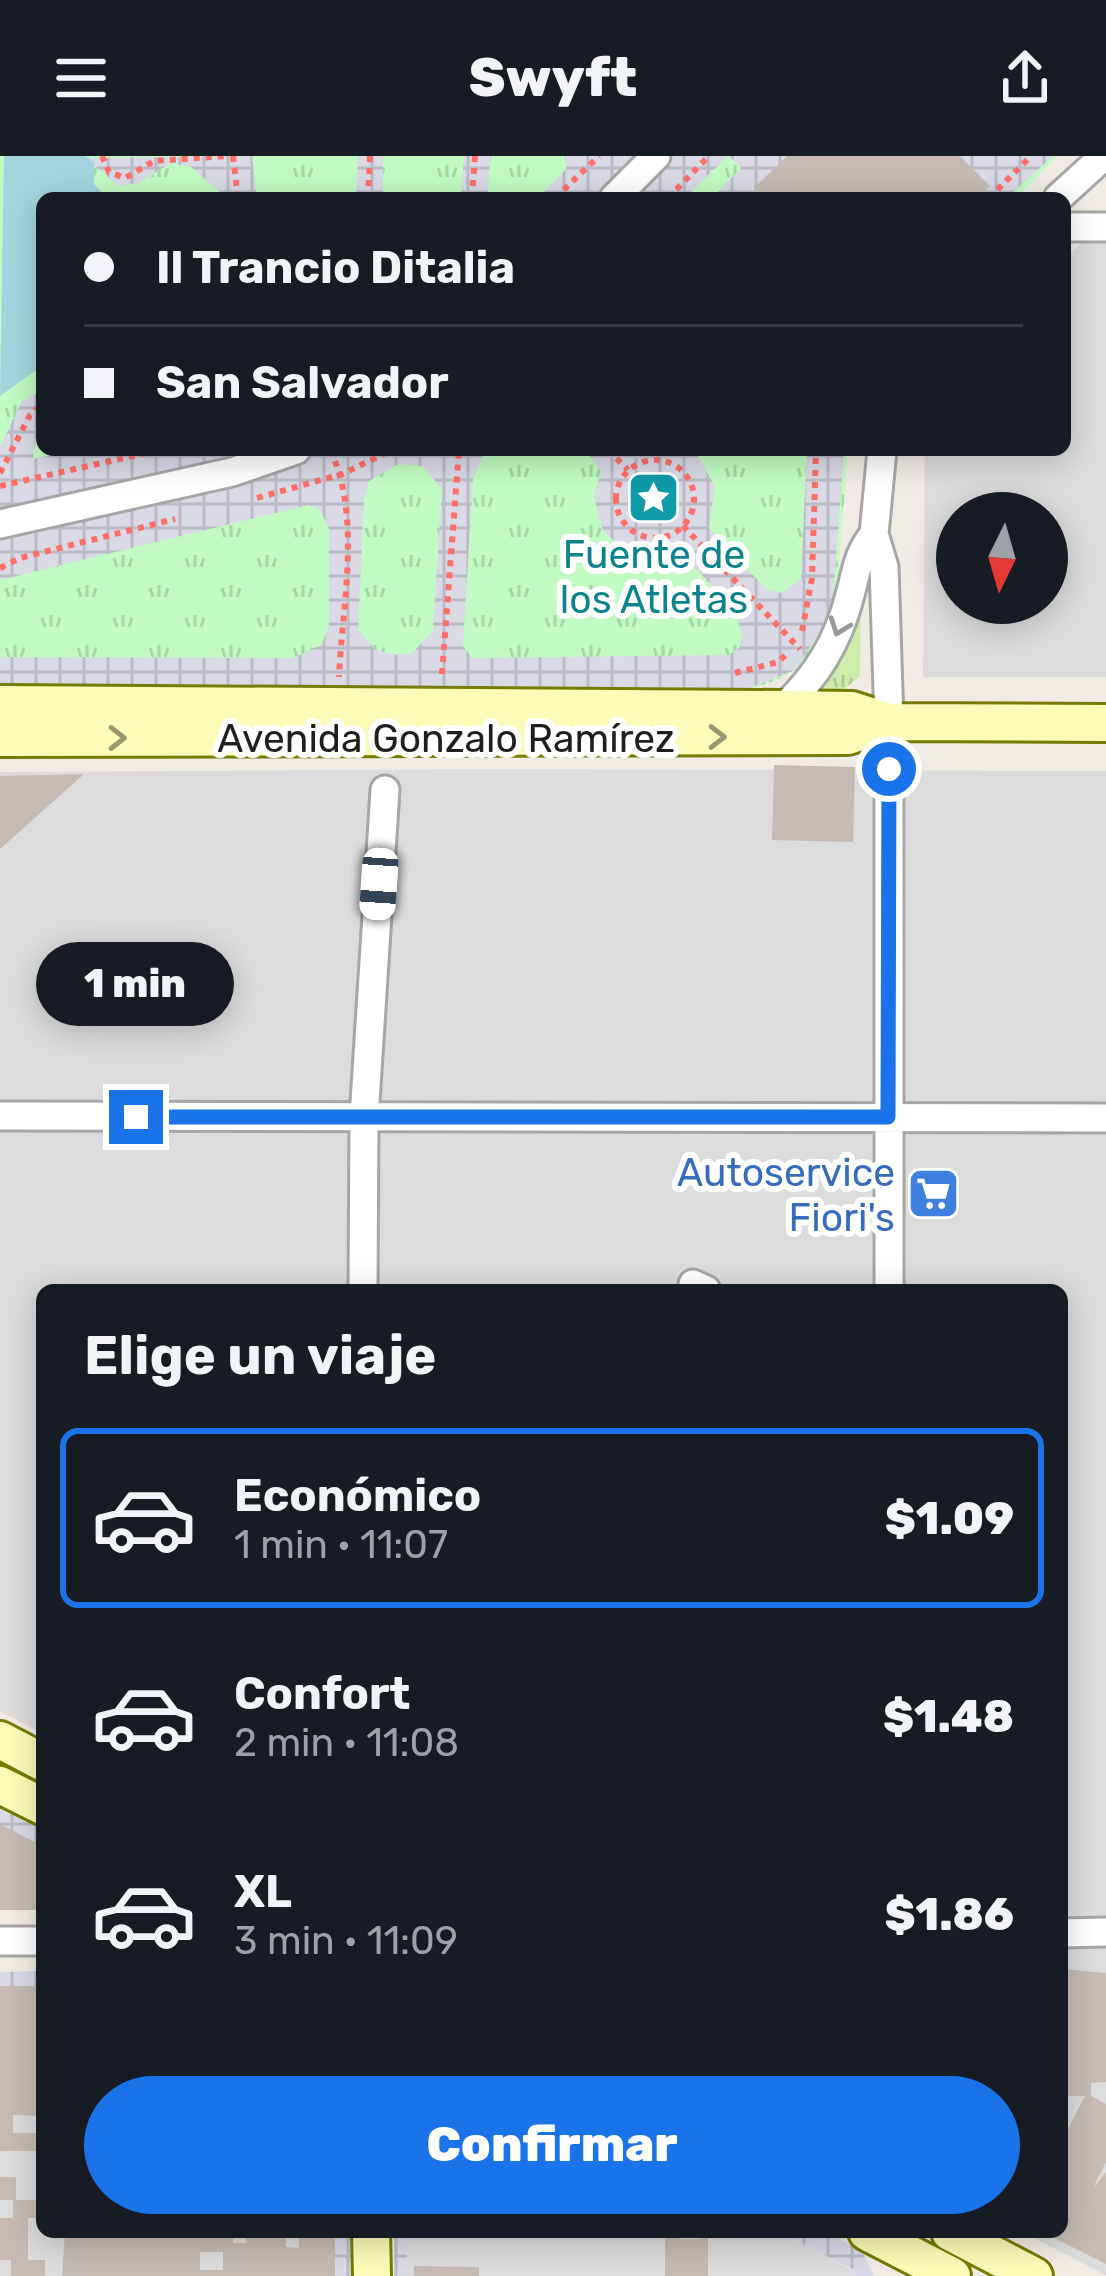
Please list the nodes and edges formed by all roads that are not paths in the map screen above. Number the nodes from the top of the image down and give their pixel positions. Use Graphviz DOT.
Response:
graph roads {
  1 [pos="656,156"];
  2 [pos="1104,156"];
  3 [pos="620,192"];
  4 [pos="1065,192"];
  5 [pos="1106,226"];
  6 [pos="1071,227"];
  7 [pos="279,456"];
  8 [pos="881,456"];
  9 [pos="0,524"];
  10 [pos="874,534"];
  11 [pos="0,704"];
  12 [pos="782,709"];
  13 [pos="889,722"];
  14 [pos="1106,723"];
  15 [pos="0,738"];
  16 [pos="385,790"];
  17 [pos="0,1116"];
  18 [pos="888,1117"];
  19 [pos="364,1118"];
  20 [pos="1106,1118"];
  21 [pos="363,1284"];
  22 [pos="889,1284"];
  23 [pos="0,1740"];
  24 [pos="36,1759"];
  25 [pos="0,1785"];
  26 [pos="36,1803"];
  27 [pos="1106,1932"];
  28 [pos="1068,1933"];
  29 [pos="0,1941"];
  30 [pos="36,1941"];
  31 [pos="371,2238"];
  32 [pos="961,2238"];
  33 [pos="889,2247"];
  34 [pos="371,2276"];
  35 [pos="952,2276"];
  36 [pos="1034,2276"];
  1 -- 3 [label="street"];
  2 -- 4 [label="street"];
  5 -- 6 [label="street"];
  7 -- 9 [label="street"];
  8 -- 10 [label="street"];
  10 -- 12 [label="street, one-way"];
  10 -- 13 [label="street"];
  11 -- 12 [label="street, Avenida Gonzalo Ramírez"];
  12 -- 13 [label="street, Avenida Gonzalo Ramírez"];
  13 -- 14 [label="street, Avenida Gonzalo Ramírez"];
  15 -- 13 [label="street, Avenida Gonzalo Ramírez, one-way"];
  13 -- 18 [label="street"];
  16 -- 19 [label="street"];
  17 -- 19 [label="street"];
  18 -- 19 [label="street"];
  18 -- 20 [label="street"];
  18 -- 22 [label="street"];
  19 -- 21 [label="street"];
  23 -- 24 [label="street"];
  25 -- 26 [label="street"];
  27 -- 28 [label="street"];
  29 -- 30 [label="street"];
  31 -- 34 [label="street"];
  32 -- 36 [label="street"];
  33 -- 35 [label="street"];
}
